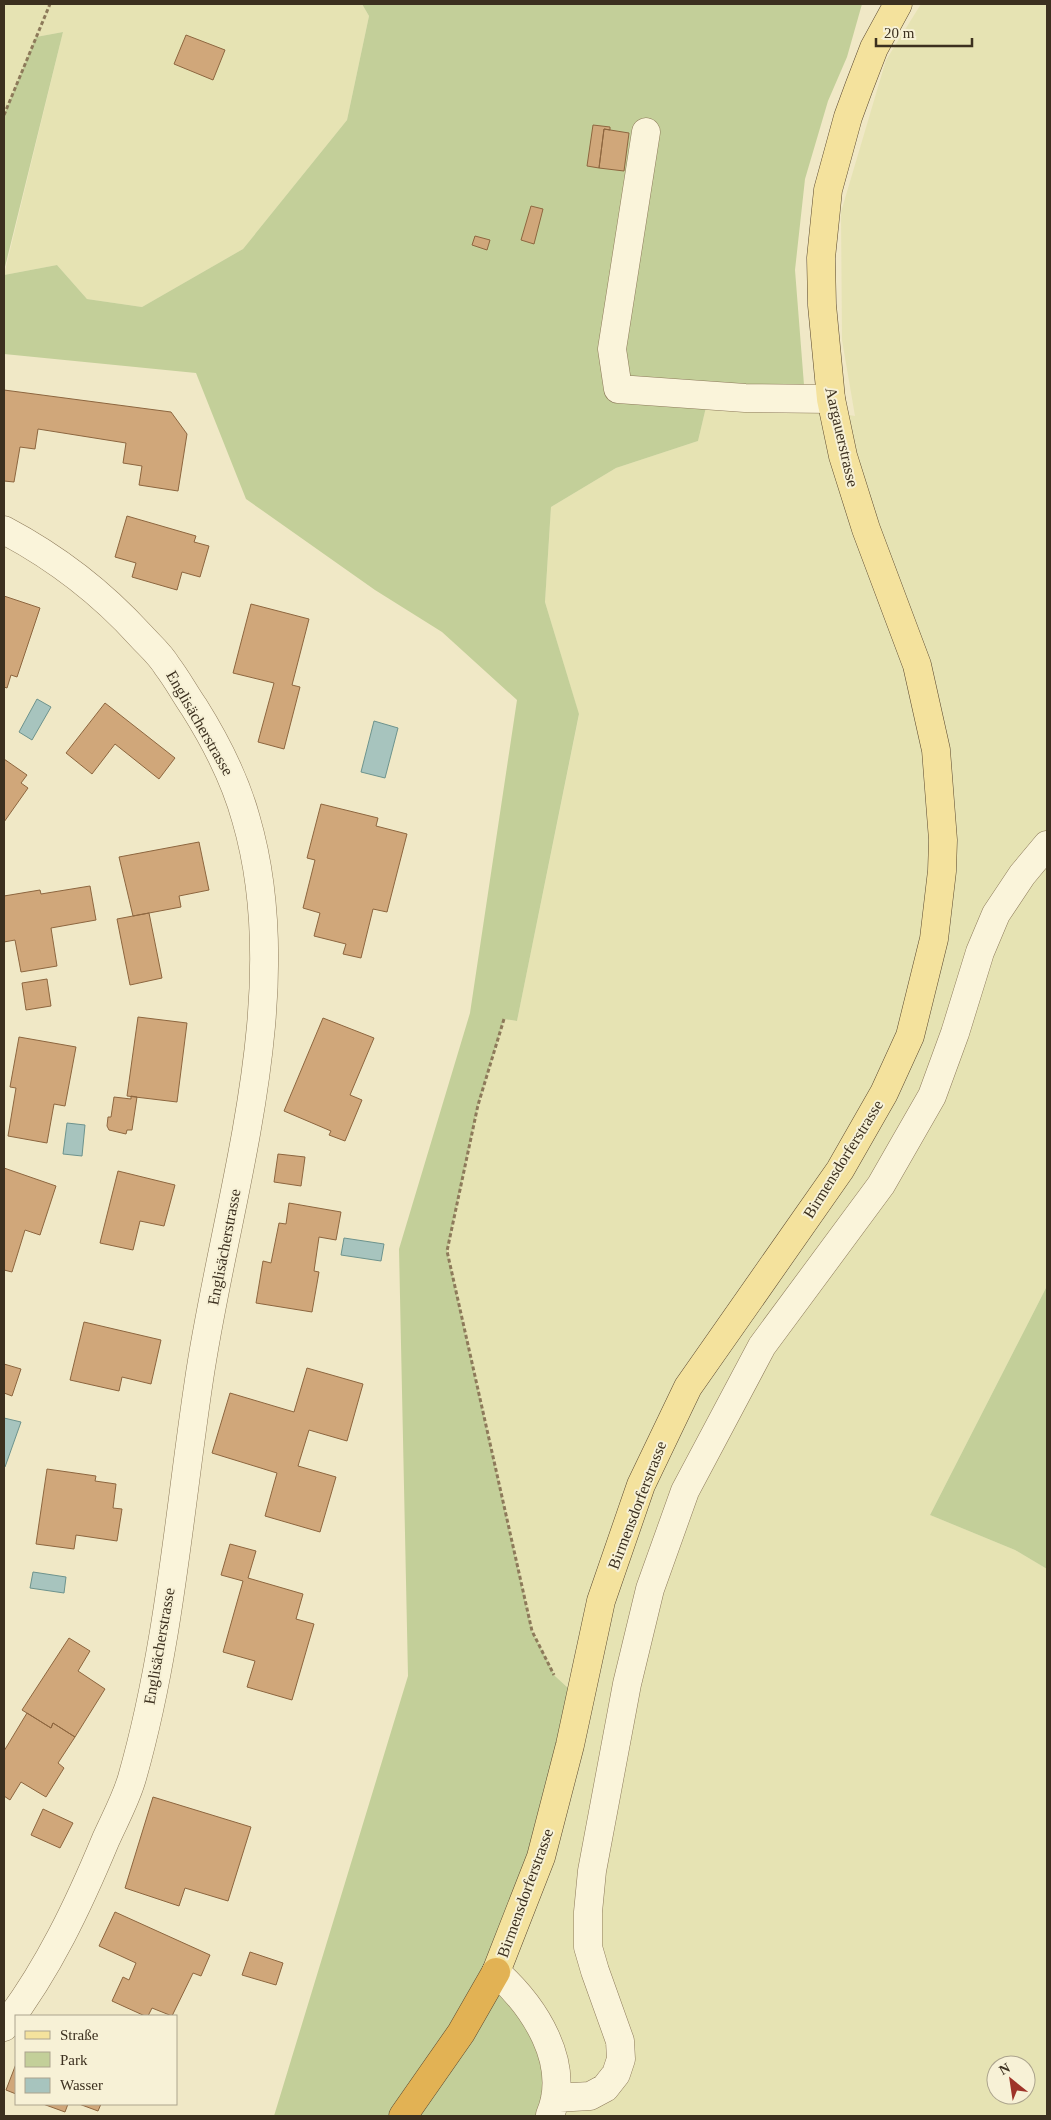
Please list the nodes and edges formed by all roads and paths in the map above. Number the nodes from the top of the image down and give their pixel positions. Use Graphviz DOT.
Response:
graph roads {
  1 [pos="50,4"];
  2 [pos="898,4"];
  3 [pos="4,115"];
  4 [pos="646,132"];
  5 [pos="831,399"];
  6 [pos="4,530"];
  7 [pos="1047,845"];
  8 [pos="942,871"];
  9 [pos="504,1019"];
  10 [pos="580,1699"];
  11 [pos="496,1972"];
  12 [pos="4,2027"];
  13 [pos="552,2107"];
  14 [pos="403,2116"];
  1 -- 3 [label="path"];
  2 -- 5 [label="main road, Aargauerstrasse"];
  4 -- 5 [label="street"];
  5 -- 8 [label="main road, Aargauerstrasse"];
  6 -- 12 [label="street, Englisächerstrasse"];
  7 -- 13 [label="street"];
  8 -- 10 [label="main road, Birmensdorferstrasse"];
  9 -- 10 [label="path"];
  10 -- 11 [label="main road, Birmensdorferstrasse"];
  11 -- 13 [label="street, Birmensdorferstrasse"];
  11 -- 14 [label="highway"];
}
